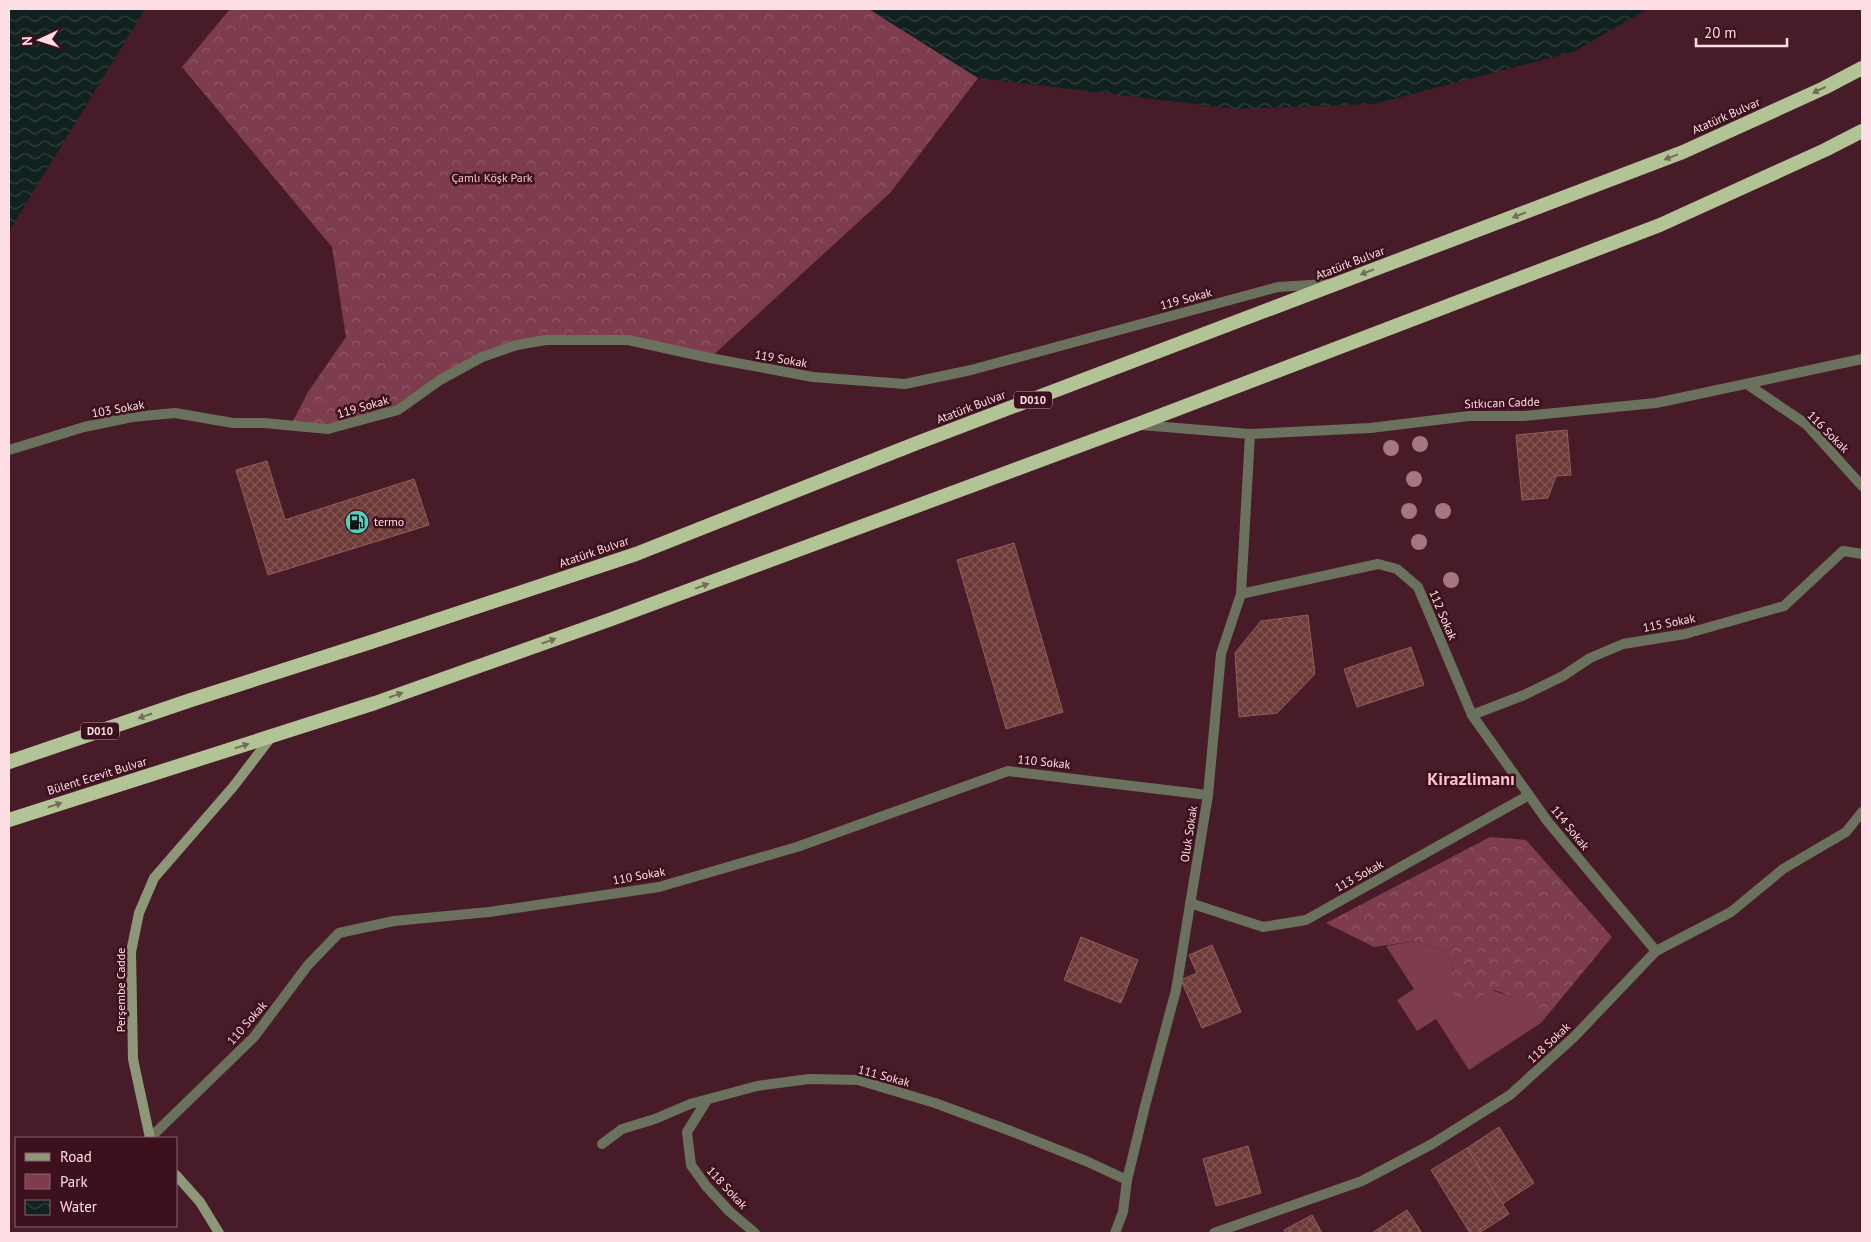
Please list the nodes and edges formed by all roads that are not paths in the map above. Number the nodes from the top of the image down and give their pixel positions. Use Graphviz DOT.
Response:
graph roads {
  1 [pos="1862,68"];
  2 [pos="1862,131"];
  3 [pos="1335,284"];
  4 [pos="1862,359"];
  5 [pos="1747,384"];
  6 [pos="233,423"];
  7 [pos="1138,424"];
  8 [pos="1250,434"];
  9 [pos="9,450"];
  10 [pos="1862,486"];
  11 [pos="1862,554"];
  12 [pos="1241,594"];
  13 [pos="1472,714"];
  14 [pos="272,736"];
  15 [pos="9,762"];
  16 [pos="1208,795"];
  17 [pos="1529,795"];
  18 [pos="1862,812"];
  19 [pos="9,820"];
  20 [pos="1190,904"];
  21 [pos="1656,951"];
  22 [pos="707,1100"];
  23 [pos="150,1137"];
  24 [pos="151,1137"];
  25 [pos="602,1144"];
  26 [pos="178,1177"];
  27 [pos="1127,1180"];
  28 [pos="219,1233"];
  29 [pos="755,1233"];
  30 [pos="1115,1233"];
  31 [pos="1214,1233"];
  1 -- 3 [label="highway, Atatürk Bulvar / D010, one-way"];
  2 -- 7 [label="highway"];
  3 -- 6 [label="street, 119 Sokak"];
  3 -- 15 [label="highway, Atatürk Bulvar / D010, one-way"];
  4 -- 5 [label="street, Sıtkıcan Cadde"];
  5 -- 8 [label="street, Sıtkıcan Cadde"];
  5 -- 10 [label="street, 116 Sokak"];
  6 -- 9 [label="street, 103 Sokak"];
  7 -- 8 [label="street, Sıtkıcan Cadde"];
  14 -- 7 [label="highway, one-way"];
  8 -- 12 [label="street, Oluk Sokak"];
  11 -- 13 [label="street, 115 Sokak"];
  12 -- 13 [label="street, 112 Sokak"];
  12 -- 16 [label="street, Oluk Sokak"];
  13 -- 17 [label="street, 114 Sokak"];
  19 -- 14 [label="highway, Bülent Ecevit Bulvar, one-way"];
  14 -- 23 [label="main road, Perşembe Cadde"];
  16 -- 20 [label="street, Oluk Sokak"];
  16 -- 24 [label="street, 110 Sokak"];
  17 -- 20 [label="street, 113 Sokak"];
  17 -- 21 [label="street, 114 Sokak"];
  18 -- 21 [label="street, 118 Sokak"];
  20 -- 27 [label="street, Oluk Sokak"];
  21 -- 31 [label="street, 118 Sokak"];
  22 -- 25 [label="street, 111 Sokak"];
  22 -- 27 [label="street, 111 Sokak"];
  22 -- 29 [label="street, 118 Sokak"];
  26 -- 28 [label="main road"];
  27 -- 30 [label="street, Oluk Sokak"];
}
